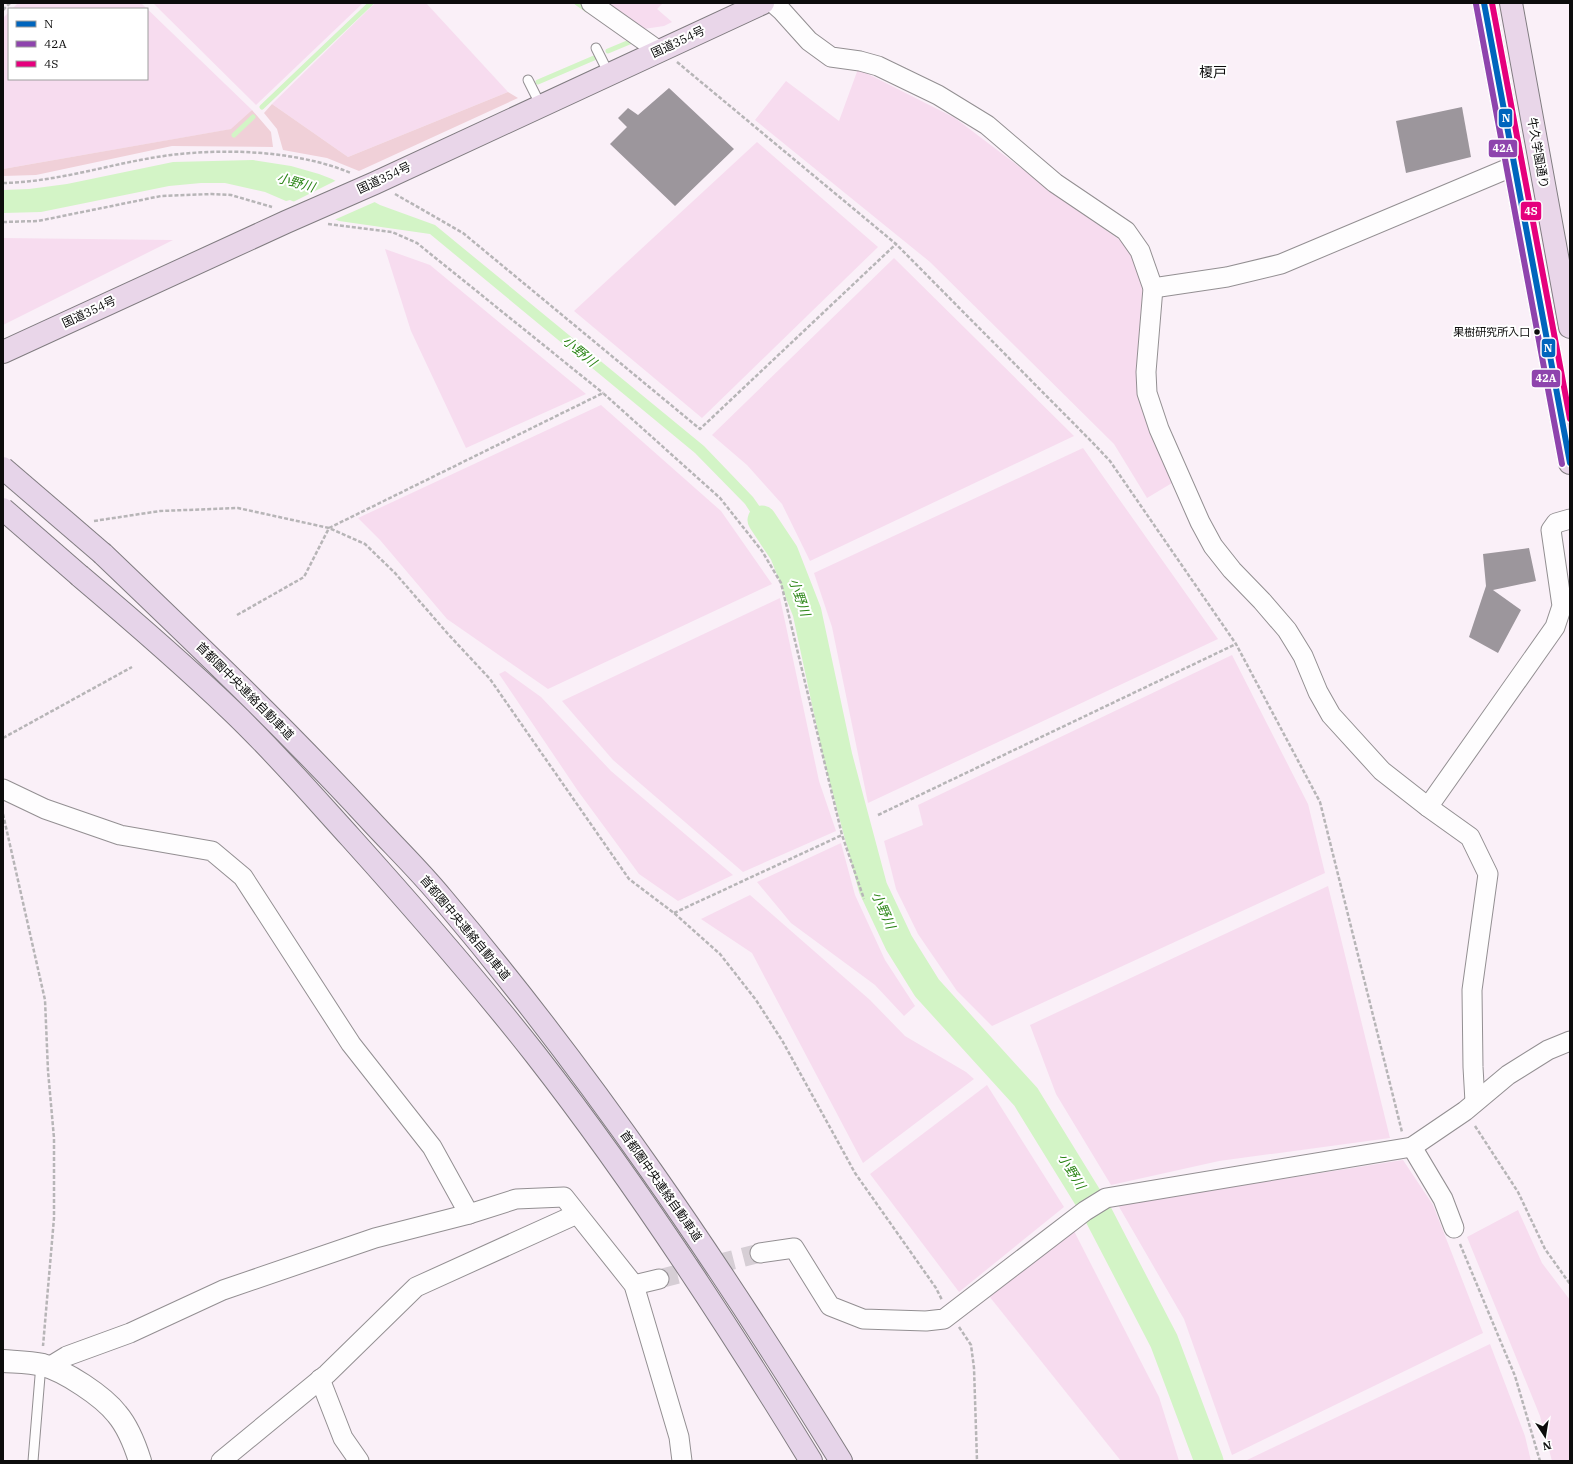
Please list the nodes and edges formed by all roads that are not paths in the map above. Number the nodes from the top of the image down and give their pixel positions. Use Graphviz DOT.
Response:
graph roads {
  1 [pos="591,3"];
  2 [pos="764,3"];
  3 [pos="773,3"];
  4 [pos="1484,3"];
  5 [pos="1511,3"];
  6 [pos="596,48"];
  7 [pos="659,50"];
  8 [pos="609,74"];
  9 [pos="528,80"];
  10 [pos="540,106"];
  11 [pos="1514,166"];
  12 [pos="1152,288"];
  13 [pos="1570,327"];
  14 [pos="3,352"];
  15 [pos="1570,463"];
  16 [pos="3,468"];
  17 [pos="3,509"];
  18 [pos="1570,519"];
  19 [pos="3,789"];
  20 [pos="1428,807"];
  21 [pos="1570,1041"];
  22 [pos="1470,1106"];
  23 [pos="1412,1147"];
  24 [pos="470,1214"];
  25 [pos="578,1214"];
  26 [pos="1454,1228"];
  27 [pos="760,1253"];
  28 [pos="658,1279"];
  29 [pos="634,1286"];
  30 [pos="3,1361"];
  31 [pos="45,1366"];
  32 [pos="320,1379"];
  33 [pos="33,1461"];
  34 [pos="140,1461"];
  35 [pos="221,1461"];
  36 [pos="359,1461"];
  37 [pos="682,1461"];
  38 [pos="811,1461"];
  39 [pos="841,1461"];
  1 -- 7 [label="street"];
  2 -- 7 [label="highway, 国道354号"];
  3 -- 12 [label="street"];
  4 -- 11 [label="highway"];
  5 -- 13 [label="highway, 牛久学園通り"];
  6 -- 8 [label="lane"];
  7 -- 8 [label="highway, 国道354号"];
  8 -- 10 [label="highway, 国道354号"];
  9 -- 10 [label="lane"];
  10 -- 14 [label="highway, 国道354号"];
  11 -- 12 [label="street"];
  11 -- 15 [label="highway"];
  12 -- 20 [label="street"];
  16 -- 39 [label="highway, 首都圏中央連絡自動車道, bridge"];
  17 -- 38 [label="highway, 首都圏中央連絡自動車道, bridge"];
  18 -- 20 [label="street"];
  19 -- 24 [label="street"];
  20 -- 22 [label="street"];
  21 -- 22 [label="street"];
  22 -- 23 [label="street"];
  23 -- 26 [label="street"];
  23 -- 27 [label="street"];
  24 -- 25 [label="street"];
  24 -- 31 [label="street"];
  25 -- 29 [label="street"];
  25 -- 32 [label="street"];
  28 -- 29 [label="street"];
  29 -- 37 [label="street"];
  30 -- 31 [label="street"];
  31 -- 33 [label="lane"];
  31 -- 34 [label="street"];
  32 -- 35 [label="street"];
  32 -- 36 [label="street"];
}
